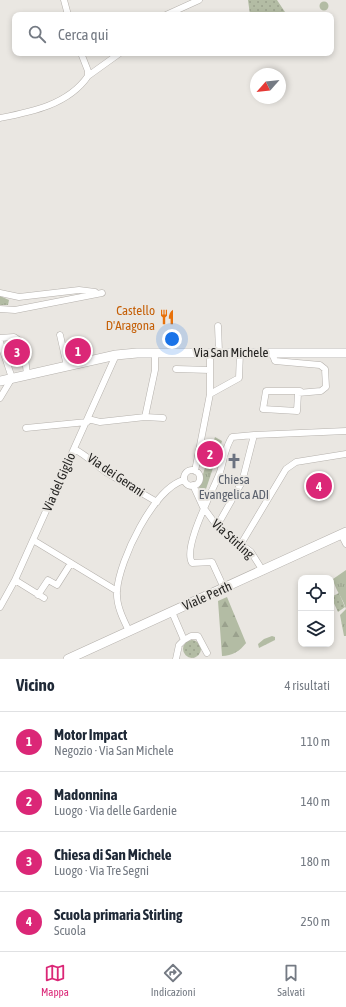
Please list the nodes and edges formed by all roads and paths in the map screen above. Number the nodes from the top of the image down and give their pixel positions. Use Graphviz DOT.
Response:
graph roads {
  1 [pos="64,0"];
  2 [pos="199,0"];
  3 [pos="67,12"];
  4 [pos="173,12"];
  5 [pos="82,56"];
  6 [pos="116,56"];
  7 [pos="88,76"];
  8 [pos="0,118"];
  9 [pos="0,293"];
  10 [pos="0,309"];
  11 [pos="218,326"];
  12 [pos="60,335"];
  13 [pos="0,338"];
  14 [pos="0,342"];
  15 [pos="156,352"];
  16 [pos="214,352"];
  17 [pos="240,353"];
  18 [pos="272,353"];
  19 [pos="346,353"];
  20 [pos="116,355"];
  21 [pos="67,366"];
  22 [pos="176,369"];
  23 [pos="210,370"];
  24 [pos="27,375"];
  25 [pos="12,378"];
  26 [pos="0,381"];
  27 [pos="300,391"];
  28 [pos="210,394"];
  29 [pos="0,398"];
  30 [pos="145,417"];
  31 [pos="164,418"];
  32 [pos="88,421"];
  33 [pos="26,428"];
  34 [pos="346,431"];
  35 [pos="254,435"];
  36 [pos="74,449"];
  37 [pos="346,454"];
  38 [pos="195,471"];
  39 [pos="184,480"];
  40 [pos="193,485"];
  41 [pos="157,502"];
  42 [pos="203,508"];
  43 [pos="216,526"];
  44 [pos="344,533"];
  45 [pos="33,540"];
  46 [pos="241,544"];
  47 [pos="346,544"];
  48 [pos="70,563"];
  49 [pos="263,571"];
  50 [pos="15,580"];
  51 [pos="224,588"];
  52 [pos="117,591"];
  53 [pos="0,607"];
  54 [pos="172,612"];
  55 [pos="129,632"];
  56 [pos="184,640"];
  57 [pos="207,653"];
  58 [pos="68,659"];
  59 [pos="176,659"];
  1 -- 3 [label="street"];
  2 -- 4 [label="street"];
  5 -- 7 [label="street"];
  6 -- 7 [label="street"];
  7 -- 8 [label="street"];
  9 -- 10 [label="street"];
  11 -- 16 [label="street"];
  12 -- 21 [label="street"];
  13 -- 24 [label="street"];
  14 -- 25 [label="street"];
  15 -- 16 [label="street, Via San Michele"];
  15 -- 20 [label="street, Via San Michele"];
  15 -- 30 [label="street"];
  16 -- 17 [label="street, Via San Michele"];
  16 -- 23 [label="street"];
  17 -- 18 [label="street, Via San Michele"];
  17 -- 28 [label="street"];
  18 -- 19 [label="street, Via San Michele"];
  18 -- 27 [label="street"];
  20 -- 21 [label="street, Via San Michele"];
  20 -- 32 [label="street, Via del Giglio"];
  21 -- 24 [label="street, Via San Michele"];
  22 -- 23 [label="street"];
  23 -- 28 [label="street"];
  24 -- 25 [label="street, Via San Michele"];
  25 -- 26 [label="street, Via San Michele"];
  25 -- 29 [label="street"];
  27 -- 27 [label="street"];
  28 -- 38 [label="street"];
  30 -- 31 [label="street"];
  30 -- 32 [label="street"];
  32 -- 33 [label="street"];
  32 -- 36 [label="street, Via del Giglio"];
  34 -- 35 [label="street"];
  35 -- 42 [label="street"];
  35 -- 43 [label="street"];
  36 -- 41 [label="street, Via dei Gerani"];
  36 -- 45 [label="street, Via del Giglio"];
  37 -- 46 [label="street"];
  38 -- 39 [label="street"];
  38 -- 40 [label="street"];
  39 -- 40 [label="street"];
  39 -- 41 [label="street"];
  40 -- 42 [label="street, Via Stirling"];
  41 -- 52 [label="street"];
  42 -- 43 [label="street, Via Stirling"];
  42 -- 51 [label="street"];
  43 -- 46 [label="street, Via Stirling"];
  44 -- 47 [label="street"];
  44 -- 49 [label="street, Viale Perth"];
  45 -- 48 [label="street"];
  45 -- 50 [label="street, Via del Giglio"];
  46 -- 49 [label="street, Via Stirling"];
  48 -- 50 [label="street"];
  48 -- 52 [label="street"];
  49 -- 51 [label="street, Viale Perth"];
  50 -- 53 [label="street, Via del Giglio"];
  51 -- 54 [label="street, Viale Perth"];
  52 -- 55 [label="street"];
  54 -- 55 [label="street, Viale Perth"];
  54 -- 56 [label="street"];
  55 -- 58 [label="street, Viale Perth"];
  56 -- 57 [label="street"];
  56 -- 59 [label="street"];
}
